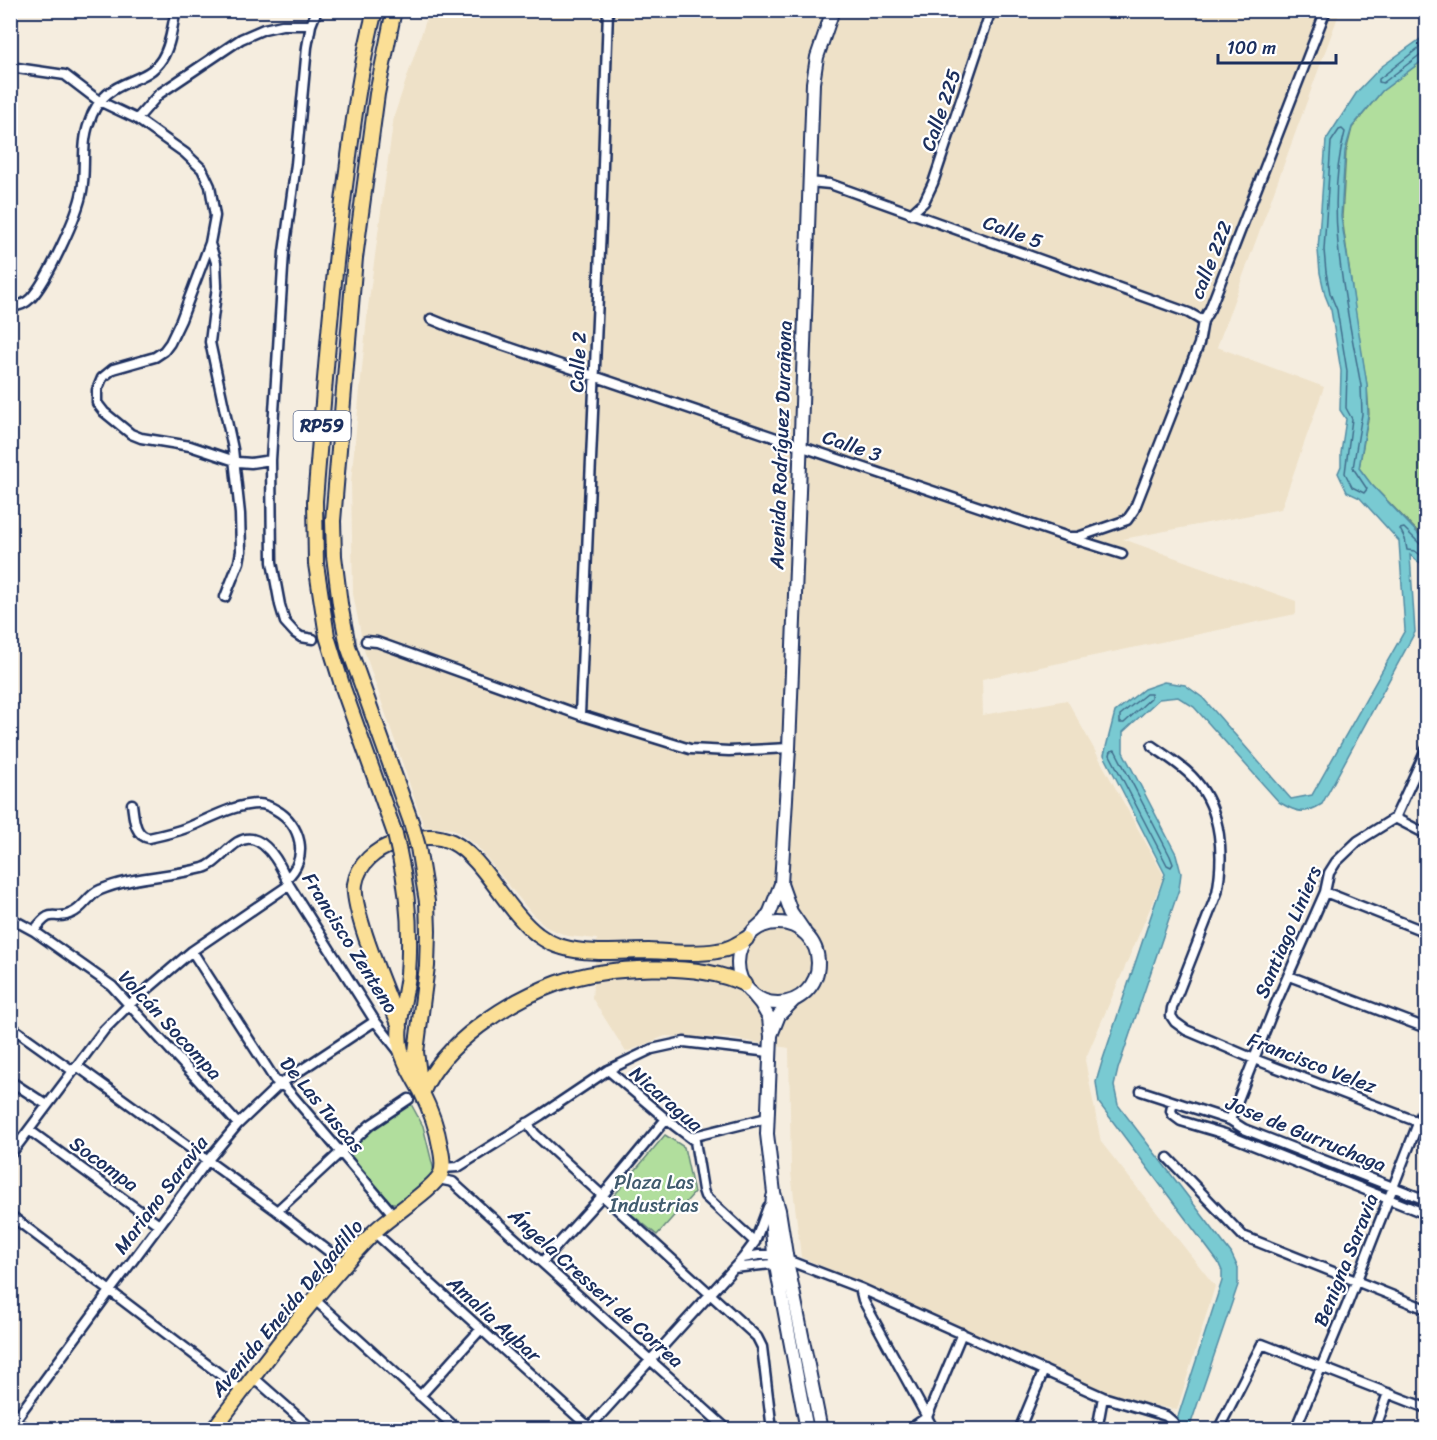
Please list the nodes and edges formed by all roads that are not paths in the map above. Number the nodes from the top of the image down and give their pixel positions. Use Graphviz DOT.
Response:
graph roads {
  1 [pos="176,10"];
  2 [pos="317,10"];
  3 [pos="375,10"];
  4 [pos="394,10"];
  5 [pos="608,10"];
  6 [pos="832,10"];
  7 [pos="991,10"];
  8 [pos="1326,10"];
  9 [pos="311,25"];
  10 [pos="10,67"];
  11 [pos="99,101"];
  12 [pos="137,119"];
  13 [pos="809,182"];
  14 [pos="911,214"];
  15 [pos="210,243"];
  16 [pos="10,306"];
  17 [pos="431,319"];
  18 [pos="1203,321"];
  19 [pos="593,375"];
  20 [pos="801,446"];
  21 [pos="272,460"];
  22 [pos="234,461"];
  23 [pos="1068,537"];
  24 [pos="1122,554"];
  25 [pos="225,597"];
  26 [pos="313,639"];
  27 [pos="366,641"];
  28 [pos="580,716"];
  29 [pos="1152,746"];
  30 [pos="789,748"];
  31 [pos="1426,750"];
  32 [pos="132,804"];
  33 [pos="1395,818"];
  34 [pos="1426,834"];
  35 [pos="287,882"];
  36 [pos="781,884"];
  37 [pos="1325,892"];
  38 [pos="10,918"];
  39 [pos="34,931"];
  40 [pos="1426,932"];
  41 [pos="749,935"];
  42 [pos="807,936"];
  43 [pos="192,951"];
  44 [pos="1289,976"];
  45 [pos="747,988"];
  46 [pos="794,999"];
  47 [pos="130,1004"];
  48 [pos="375,1021"];
  49 [pos="10,1026"];
  50 [pos="400,1027"];
  51 [pos="1426,1028"];
  52 [pos="771,1036"];
  53 [pos="769,1052"];
  54 [pos="403,1056"];
  55 [pos="1254,1059"];
  56 [pos="75,1068"];
  57 [pos="608,1070"];
  58 [pos="10,1082"];
  59 [pos="280,1084"];
  60 [pos="1141,1091"];
  61 [pos="415,1096"];
  62 [pos="1173,1102"];
  63 [pos="1426,1102"];
  64 [pos="47,1106"];
  65 [pos="767,1118"];
  66 [pos="666,1119"];
  67 [pos="1230,1120"];
  68 [pos="527,1123"];
  69 [pos="238,1124"];
  70 [pos="1422,1124"];
  71 [pos="29,1130"];
  72 [pos="691,1137"];
  73 [pos="340,1152"];
  74 [pos="10,1155"];
  75 [pos="1168,1158"];
  76 [pos="208,1160"];
  77 [pos="440,1173"];
  78 [pos="1393,1187"];
  79 [pos="774,1193"];
  80 [pos="603,1195"];
  81 [pos="1389,1199"];
  82 [pos="1426,1200"];
  83 [pos="278,1211"];
  84 [pos="393,1214"];
  85 [pos="1426,1214"];
  86 [pos="10,1215"];
  87 [pos="159,1225"];
  88 [pos="374,1232"];
  89 [pos="755,1242"];
  90 [pos="743,1258"];
  91 [pos="779,1260"];
  92 [pos="542,1262"];
  93 [pos="345,1264"];
  94 [pos="734,1268"];
  95 [pos="1356,1281"];
  96 [pos="860,1288"];
  97 [pos="110,1291"];
  98 [pos="711,1293"];
  99 [pos="314,1299"];
  100 [pos="1426,1309"];
  101 [pos="481,1329"];
  102 [pos="962,1333"];
  103 [pos="650,1360"];
  104 [pos="1321,1366"];
  105 [pos="1044,1370"];
  106 [pos="253,1377"];
  107 [pos="242,1391"];
  108 [pos="1388,1393"];
  109 [pos="420,1396"];
  110 [pos="1103,1398"];
  111 [pos="1426,1408"];
  112 [pos="927,1418"];
  113 [pos="12,1422"];
  114 [pos="589,1429"];
  115 [pos="28,1430"];
  116 [pos="213,1430"];
  117 [pos="313,1430"];
  118 [pos="458,1430"];
  119 [pos="728,1430"];
  120 [pos="772,1430"];
  121 [pos="807,1430"];
  122 [pos="820,1430"];
  123 [pos="908,1430"];
  124 [pos="934,1430"];
  125 [pos="1019,1430"];
  126 [pos="1097,1430"];
  127 [pos="1172,1430"];
  128 [pos="1218,1430"];
  129 [pos="1295,1430"];
  130 [pos="1375,1430"];
  1 -- 11 [label="street"];
  2 -- 9 [label="street"];
  3 -- 50 [label="main road, RP59, bridge"];
  4 -- 61 [label="main road, RP59, bridge"];
  5 -- 19 [label="street, Calle 2"];
  6 -- 13 [label="main road, Avenida Rodríguez Durañona"];
  7 -- 14 [label="street, Calle 225"];
  8 -- 18 [label="street, calle 222"];
  9 -- 12 [label="street"];
  9 -- 21 [label="street"];
  10 -- 11 [label="street"];
  11 -- 12 [label="street"];
  11 -- 16 [label="street"];
  12 -- 15 [label="street"];
  13 -- 14 [label="street, Calle 5"];
  13 -- 20 [label="main road, Avenida Rodríguez Durañona"];
  14 -- 18 [label="street, Calle 5"];
  15 -- 22 [label="street"];
  15 -- 22 [label="street"];
  17 -- 19 [label="street, Calle 3"];
  18 -- 23 [label="street, calle 222"];
  19 -- 20 [label="street, Calle 3"];
  19 -- 28 [label="street, Calle 2"];
  20 -- 23 [label="street, Calle 3"];
  20 -- 30 [label="main road, Avenida Rodríguez Durañona"];
  21 -- 22 [label="street"];
  21 -- 26 [label="street"];
  22 -- 25 [label="street"];
  23 -- 24 [label="street, Calle 3"];
  27 -- 28 [label="street"];
  28 -- 30 [label="street"];
  29 -- 55 [label="street, Francisco Velez"];
  30 -- 36 [label="main road, Avenida Rodríguez Durañona"];
  31 -- 33 [label="street"];
  32 -- 35 [label="street"];
  33 -- 34 [label="street"];
  33 -- 37 [label="street, Santiago Liniers"];
  35 -- 39 [label="street, Francisco Zenteno"];
  35 -- 43 [label="street"];
  35 -- 48 [label="street, Francisco Zenteno"];
  36 -- 41 [label="main road"];
  36 -- 42 [label="main road"];
  37 -- 40 [label="street"];
  37 -- 44 [label="street, Santiago Liniers"];
  38 -- 39 [label="street, Volcán Socompa"];
  39 -- 47 [label="street, Volcán Socompa"];
  41 -- 42 [label="main road"];
  41 -- 45 [label="main road"];
  41 -- 50 [label="main road"];
  42 -- 46 [label="main road"];
  43 -- 47 [label="street"];
  43 -- 59 [label="street, De Las Tuscas"];
  44 -- 51 [label="street"];
  44 -- 55 [label="street, Santiago Liniers"];
  45 -- 46 [label="main road"];
  45 -- 52 [label="main road"];
  45 -- 61 [label="main road"];
  46 -- 52 [label="main road"];
  47 -- 56 [label="street"];
  47 -- 69 [label="street, Volcán Socompa"];
  48 -- 54 [label="street, Francisco Zenteno"];
  48 -- 59 [label="street, Mariano Saravia"];
  49 -- 56 [label="street"];
  50 -- 54 [label="main road"];
  52 -- 53 [label="main road"];
  53 -- 57 [label="street, Avenida Eneida Delgadillo"];
  53 -- 65 [label="main road"];
  54 -- 61 [label="main road"];
  55 -- 67 [label="street, Santiago Liniers"];
  55 -- 70 [label="street, Francisco Velez"];
  56 -- 64 [label="street"];
  56 -- 76 [label="street"];
  57 -- 66 [label="street, Nicaragua"];
  57 -- 68 [label="street, Avenida Eneida Delgadillo"];
  58 -- 64 [label="street"];
  59 -- 69 [label="street, Mariano Saravia"];
  59 -- 73 [label="street, De Las Tuscas"];
  60 -- 62 [label="street, Jose de Gurruchaga"];
  61 -- 73 [label="street"];
  61 -- 77 [label="main road"];
  62 -- 67 [label="street, Jose de Gurruchaga"];
  62 -- 81 [label="street, Jose de Gurruchaga"];
  63 -- 70 [label="street, Benigna Saravia"];
  64 -- 71 [label="street"];
  65 -- 72 [label="street"];
  65 -- 79 [label="main road"];
  66 -- 72 [label="street, Nicaragua"];
  66 -- 80 [label="street"];
  67 -- 78 [label="street, Jose de Gurruchaga"];
  68 -- 77 [label="street, Avenida Eneida Delgadillo"];
  68 -- 80 [label="street"];
  69 -- 76 [label="street, Mariano Saravia"];
  70 -- 78 [label="street, Benigna Saravia"];
  71 -- 74 [label="street"];
  71 -- 87 [label="street, Socompa"];
  72 -- 89 [label="street, Nicaragua"];
  73 -- 83 [label="street"];
  73 -- 84 [label="street, De Las Tuscas"];
  75 -- 95 [label="street"];
  76 -- 83 [label="street"];
  76 -- 87 [label="street, Mariano Saravia"];
  77 -- 84 [label="main road, Avenida Eneida Delgadillo"];
  77 -- 92 [label="street, Ángela Cresseri de Correa"];
  78 -- 81 [label="street, Benigna Saravia"];
  78 -- 82 [label="street, Jose de Gurruchaga"];
  79 -- 89 [label="street"];
  79 -- 91 [label="main road"];
  80 -- 92 [label="street"];
  80 -- 98 [label="street"];
  81 -- 85 [label="street, Jose de Gurruchaga"];
  81 -- 95 [label="street, Benigna Saravia"];
  83 -- 93 [label="street"];
  84 -- 88 [label="main road, Avenida Eneida Delgadillo"];
  86 -- 97 [label="street"];
  87 -- 97 [label="street, Mariano Saravia"];
  88 -- 93 [label="main road, Avenida Eneida Delgadillo"];
  88 -- 101 [label="street, Amalia Aybar"];
  89 -- 90 [label="street"];
  90 -- 91 [label="street"];
  90 -- 94 [label="street"];
  91 -- 94 [label="street"];
  91 -- 96 [label="street"];
  91 -- 121 [label="main road"];
  91 -- 122 [label="main road"];
  92 -- 103 [label="street, Ángela Cresseri de Correa"];
  93 -- 99 [label="main road, Avenida Eneida Delgadillo"];
  94 -- 98 [label="street"];
  95 -- 100 [label="street"];
  95 -- 104 [label="street, Benigna Saravia"];
  96 -- 102 [label="street"];
  96 -- 112 [label="street"];
  97 -- 107 [label="street"];
  97 -- 113 [label="street, Mariano Saravia"];
  98 -- 103 [label="street"];
  98 -- 120 [label="street"];
  99 -- 106 [label="main road, Avenida Eneida Delgadillo"];
  99 -- 109 [label="street"];
  101 -- 109 [label="street"];
  101 -- 114 [label="street, Amalia Aybar"];
  102 -- 105 [label="street"];
  102 -- 112 [label="street"];
  103 -- 114 [label="street"];
  103 -- 119 [label="street, Ángela Cresseri de Correa"];
  104 -- 108 [label="street"];
  104 -- 128 [label="street"];
  104 -- 129 [label="street, Benigna Saravia"];
  105 -- 110 [label="street"];
  105 -- 125 [label="street"];
  106 -- 107 [label="main road, Avenida Eneida Delgadillo"];
  106 -- 117 [label="street"];
  107 -- 116 [label="main road, Avenida Eneida Delgadillo"];
  108 -- 111 [label="street"];
  108 -- 130 [label="street"];
  109 -- 118 [label="street"];
  110 -- 126 [label="street"];
  110 -- 127 [label="street"];
  112 -- 123 [label="street"];
  112 -- 124 [label="street"];
  113 -- 115 [label="street"];
}
